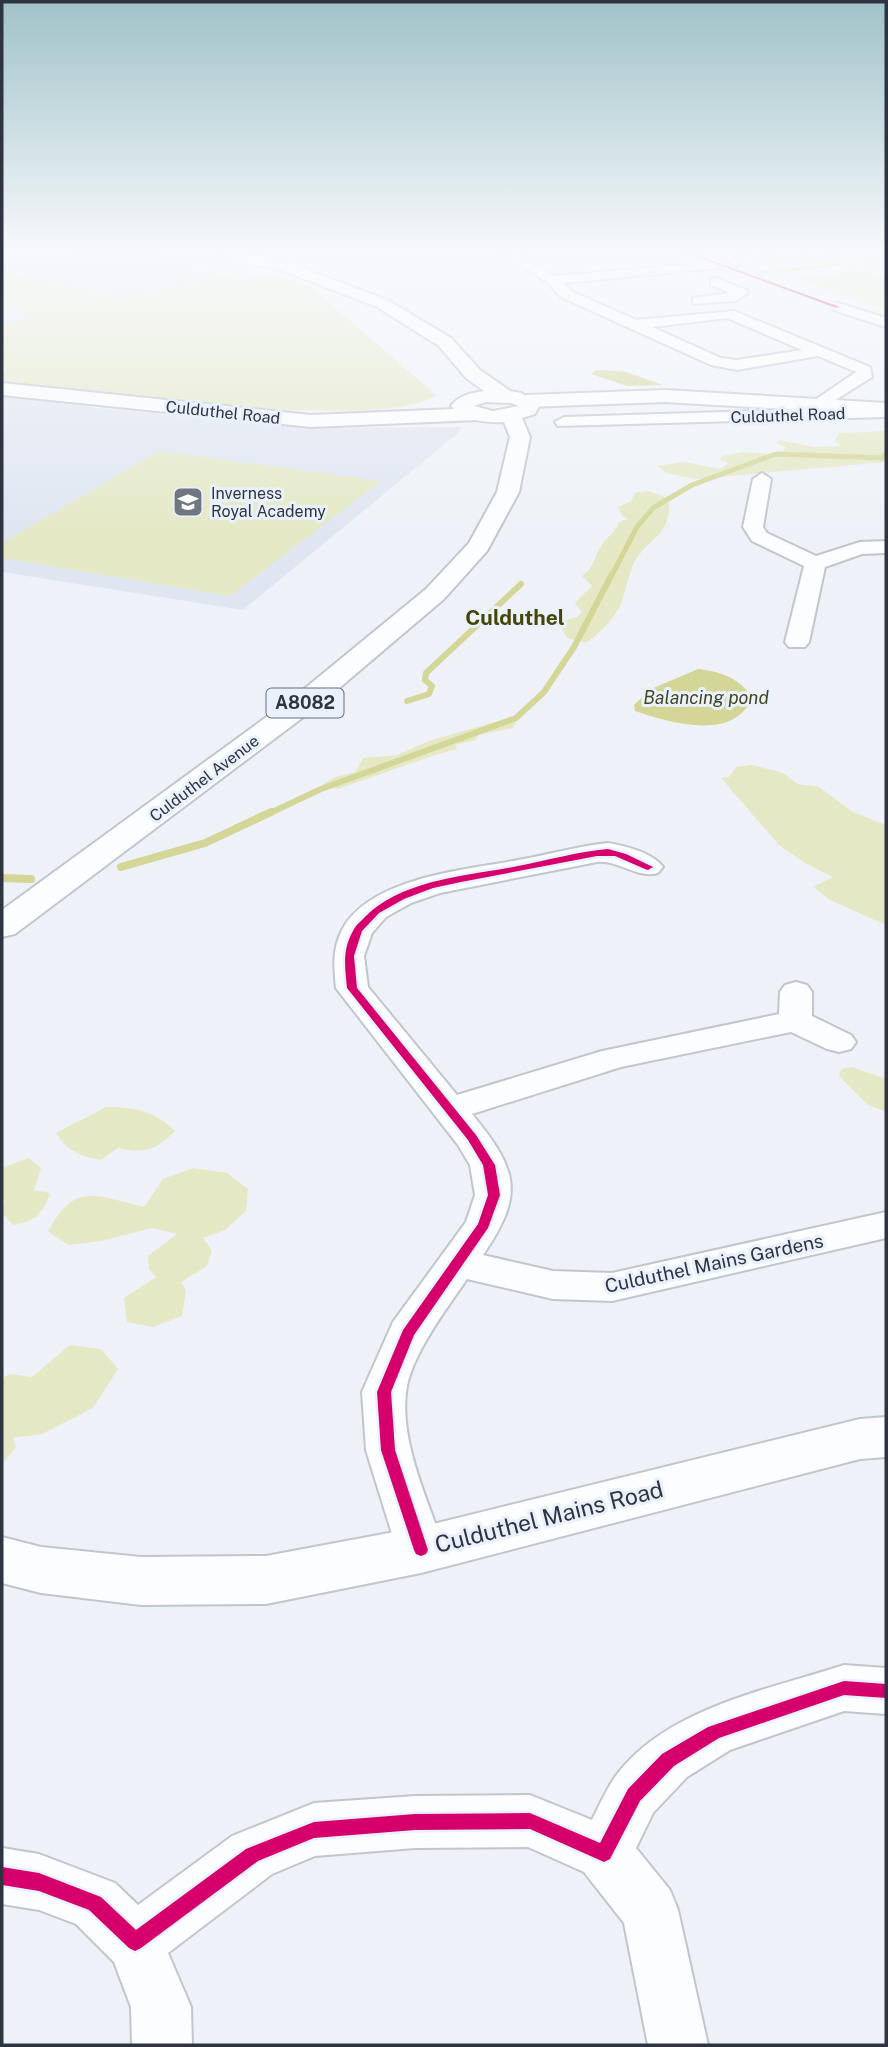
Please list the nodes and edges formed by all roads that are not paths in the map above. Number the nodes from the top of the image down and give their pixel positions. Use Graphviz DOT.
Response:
graph roads {
  1 [pos="447,346"];
  2 [pos="689,346"];
  3 [pos="809,346"];
  4 [pos="823,351"];
  5 [pos="473,374"];
  6 [pos="2,389"];
  7 [pos="514,404"];
  8 [pos="821,404"];
  9 [pos="464,408"];
  10 [pos="886,411"];
  11 [pos="571,418"];
  12 [pos="762,479"];
  13 [pos="886,547"];
  14 [pos="815,563"];
  15 [pos="797,642"];
  16 [pos="648,867"];
  17 [pos="2,926"];
  18 [pos="839,1042"];
  19 [pos="450,1109"];
  20 [pos="886,1225"];
  21 [pos="459,1262"];
  22 [pos="886,1437"];
  23 [pos="421,1550"];
  24 [pos="2,1560"];
  25 [pos="886,1691"];
  26 [pos="604,1853"];
  27 [pos="2,1876"];
  28 [pos="135,1942"];
  29 [pos="162,2045"];
  30 [pos="678,2045"];
  1 -- 5 [label="main road"];
  2 -- 4 [label="street"];
  3 -- 4 [label="street"];
  4 -- 8 [label="street"];
  5 -- 7 [label="main road"];
  5 -- 9 [label="main road"];
  6 -- 9 [label="main road, Culduthel Road"];
  7 -- 8 [label="main road, Culduthel Road"];
  7 -- 9 [label="main road, Culduthel Road"];
  7 -- 17 [label="main road, Culduthel Avenue / A8082"];
  8 -- 10 [label="main road, Culduthel Road"];
  10 -- 11 [label="street, Culduthel Road"];
  12 -- 14 [label="street"];
  13 -- 14 [label="street"];
  14 -- 15 [label="street"];
  16 -- 19 [label="street"];
  18 -- 19 [label="street"];
  19 -- 21 [label="street"];
  20 -- 21 [label="street, Culduthel Mains Gardens"];
  21 -- 23 [label="street"];
  22 -- 23 [label="main road, Culduthel Mains Road"];
  23 -- 24 [label="main road, Culduthel Mains Road"];
  25 -- 26 [label="street"];
  26 -- 28 [label="street"];
  26 -- 30 [label="street"];
  27 -- 28 [label="street"];
  28 -- 29 [label="street"];
}
